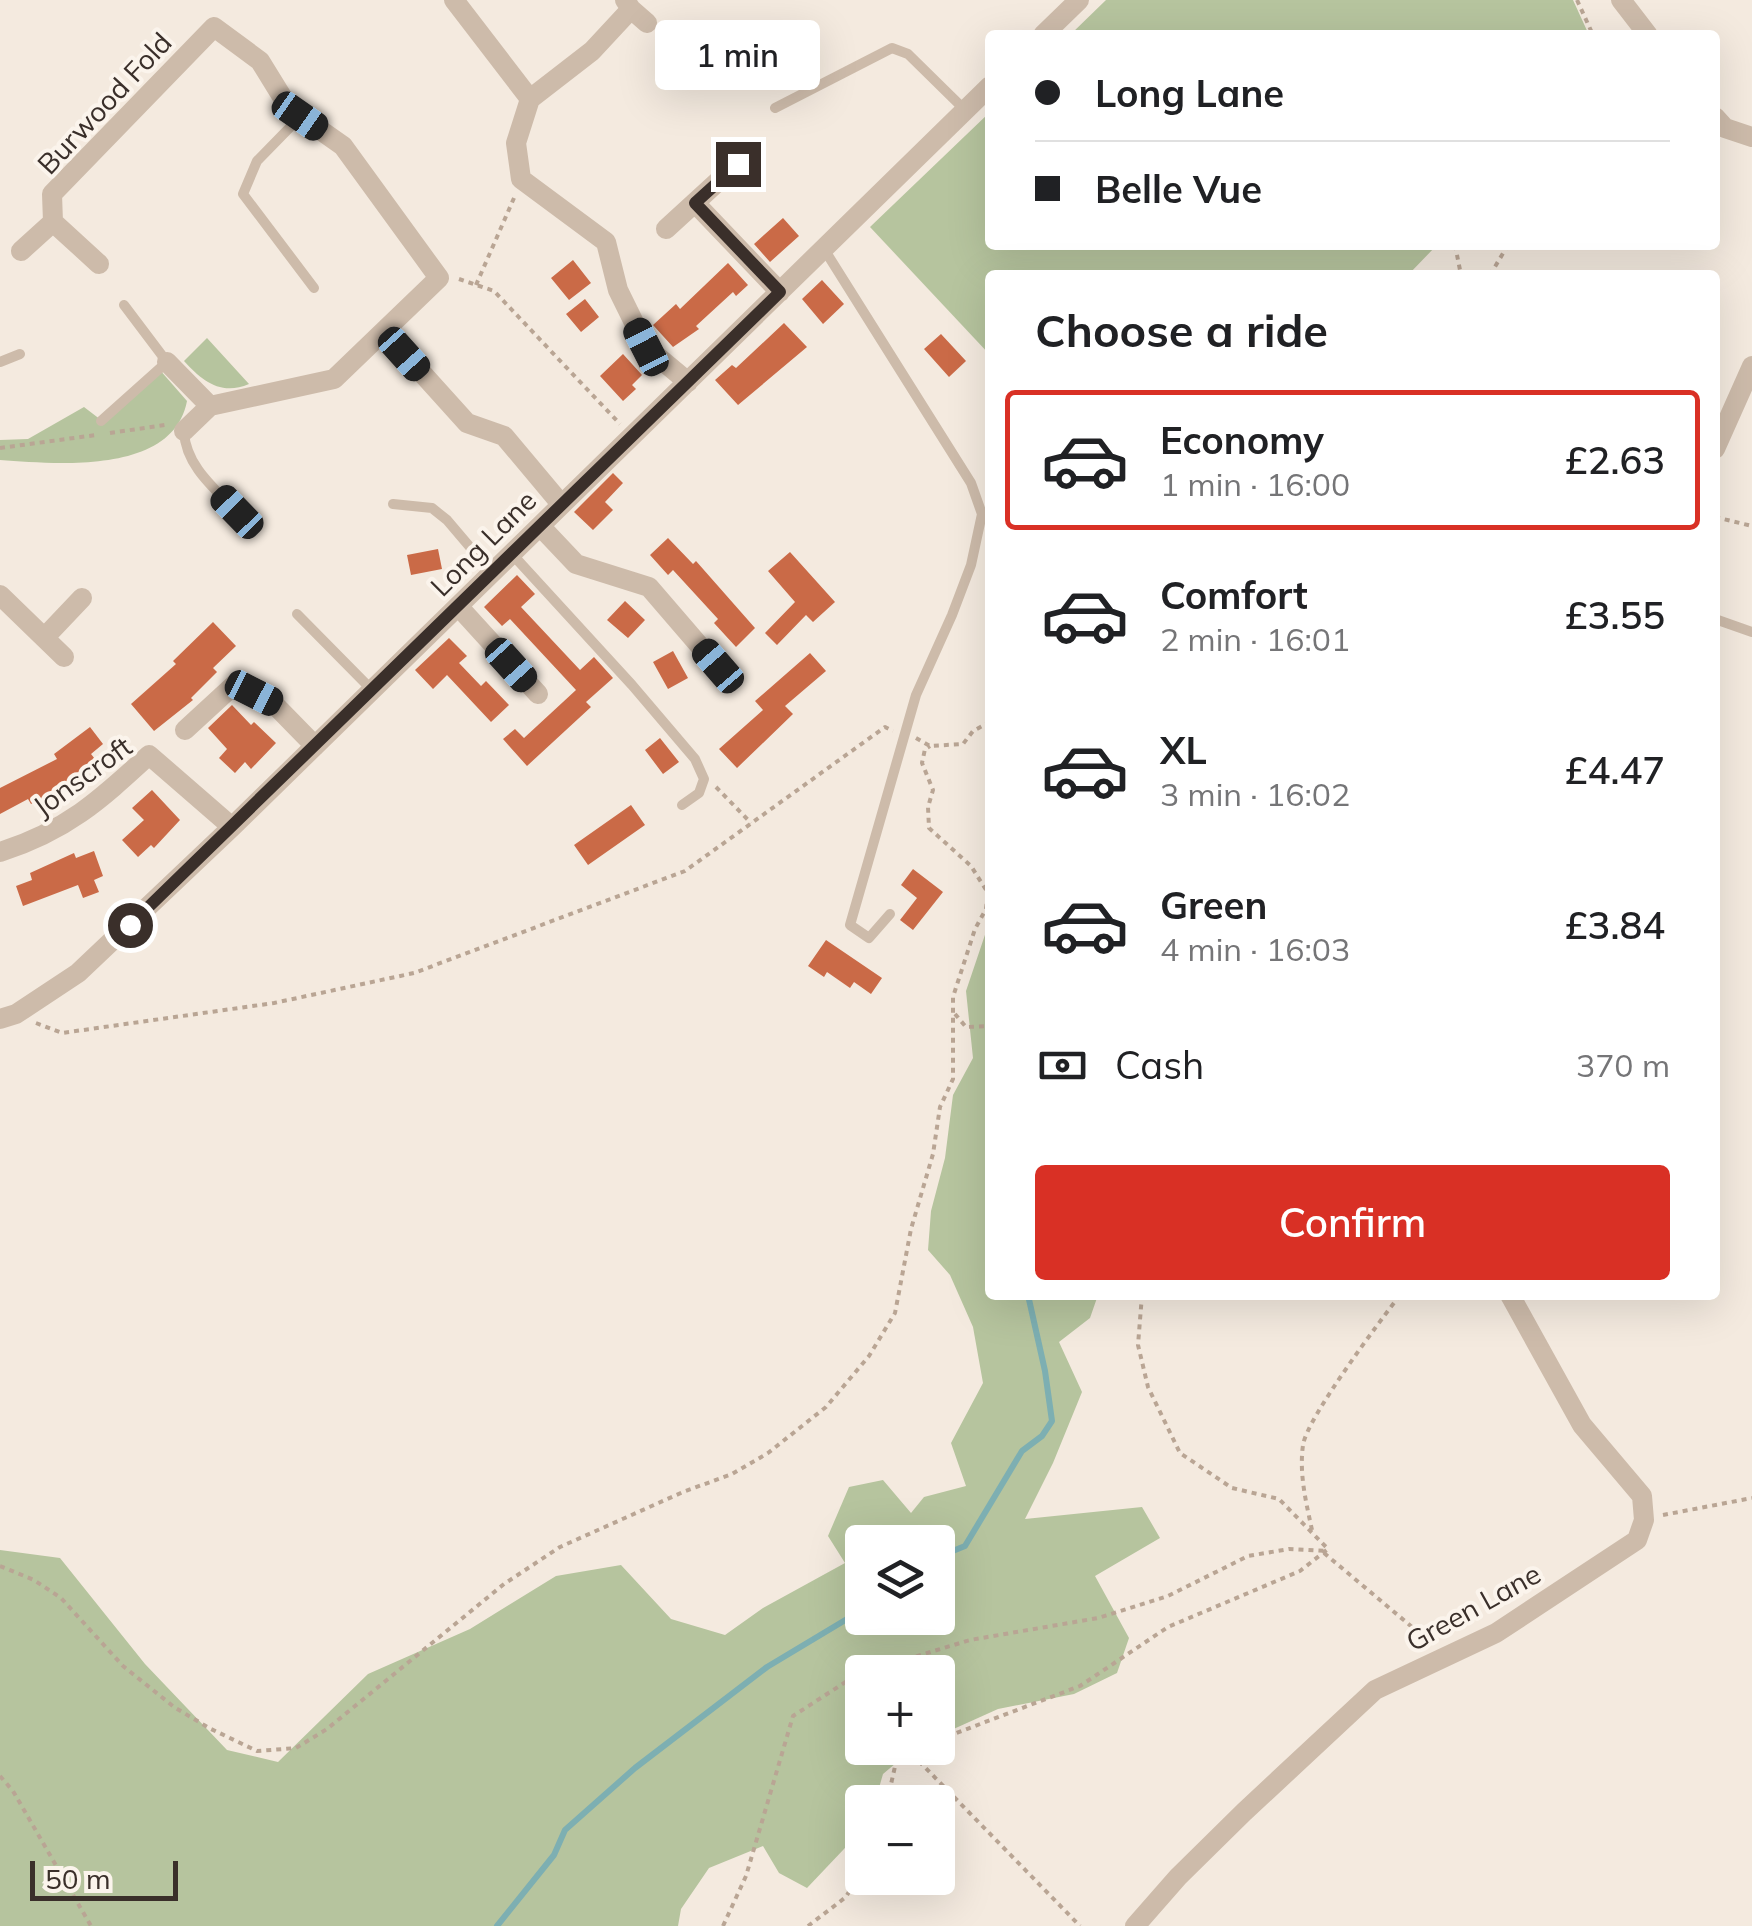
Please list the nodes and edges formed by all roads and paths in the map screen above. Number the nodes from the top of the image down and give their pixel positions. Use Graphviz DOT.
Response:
graph roads {
  1 [pos="454,0"];
  2 [pos="1079,0"];
  3 [pos="1577,0"];
  4 [pos="1620,0"];
  5 [pos="634,11"];
  6 [pos="1048,30"];
  7 [pos="1591,30"];
  8 [pos="1644,30"];
  9 [pos="985,91"];
  10 [pos="530,99"];
  11 [pos="775,108"];
  12 [pos="966,110"];
  13 [pos="300,116"];
  14 [pos="1720,123"];
  15 [pos="1752,138"];
  16 [pos="738,164"];
  17 [pos="521,179"];
  18 [pos="695,203"];
  19 [pos="53,222"];
  20 [pos="666,229"];
  21 [pos="824,249"];
  22 [pos="22,250"];
  23 [pos="99,264"];
  24 [pos="439,278"];
  25 [pos="476,285"];
  26 [pos="314,288"];
  27 [pos="780,292"];
  28 [pos="124,306"];
  29 [pos="384,331"];
  30 [pos="20,354"];
  31 [pos="0,362"];
  32 [pos="168,362"];
  33 [pos="1752,366"];
  34 [pos="688,382"];
  35 [pos="210,406"];
  36 [pos="101,421"];
  37 [pos="184,430"];
  38 [pos="631,436"];
  39 [pos="1720,438"];
  40 [pos="392,504"];
  41 [pos="562,504"];
  42 [pos="237,512"];
  43 [pos="1720,519"];
  44 [pos="540,526"];
  45 [pos="1752,526"];
  46 [pos="512,554"];
  47 [pos="492,573"];
  48 [pos="0,595"];
  49 [pos="82,598"];
  50 [pos="458,606"];
  51 [pos="297,614"];
  52 [pos="1720,620"];
  53 [pos="1752,632"];
  54 [pos="45,637"];
  55 [pos="64,656"];
  56 [pos="718,666"];
  57 [pos="372,690"];
  58 [pos="538,694"];
  59 [pos="985,725"];
  60 [pos="185,730"];
  61 [pos="904,736"];
  62 [pos="315,746"];
  63 [pos="930,746"];
  64 [pos="702,772"];
  65 [pos="682,804"];
  66 [pos="751,823"];
  67 [pos="232,827"];
  68 [pos="0,852"];
  69 [pos="985,888"];
  70 [pos="985,911"];
  71 [pos="890,914"];
  72 [pos="953,1000"];
  73 [pos="8,1017"];
  74 [pos="985,1028"];
  75 [pos="1142,1300"];
  76 [pos="1396,1300"];
  77 [pos="1513,1300"];
  78 [pos="1752,1498"];
  79 [pos="1644,1520"];
  80 [pos="1312,1532"];
  81 [pos="1325,1552"];
  82 [pos="0,1566"];
  83 [pos="1438,1650"];
  84 [pos="955,1734"];
  85 [pos="923,1765"];
  86 [pos="0,1776"];
  87 [pos="847,1895"];
  88 [pos="92,1926"];
  89 [pos="723,1926"];
  90 [pos="808,1926"];
  91 [pos="1080,1926"];
  92 [pos="1135,1926"];
  1 -- 10 [label="street"];
  2 -- 6 [label="street"];
  3 -- 7 [label="path"];
  4 -- 8 [label="street"];
  5 -- 10 [label="street"];
  9 -- 12 [label="street, Long Lane"];
  10 -- 17 [label="street"];
  11 -- 12 [label="lane"];
  12 -- 21 [label="street, Long Lane"];
  13 -- 19 [label="street, Burwood Fold"];
  13 -- 24 [label="street, Burwood Fold"];
  13 -- 26 [label="lane"];
  14 -- 15 [label="street"];
  16 -- 18 [label="street"];
  17 -- 25 [label="path"];
  17 -- 34 [label="street"];
  18 -- 20 [label="street"];
  18 -- 27 [label="street"];
  19 -- 22 [label="street, Burwood Fold"];
  19 -- 23 [label="street"];
  21 -- 27 [label="street, Long Lane"];
  21 -- 61 [label="lane"];
  24 -- 25 [label="path"];
  24 -- 29 [label="street"];
  25 -- 38 [label="path"];
  27 -- 34 [label="street, Long Lane"];
  28 -- 32 [label="lane"];
  29 -- 35 [label="street"];
  29 -- 41 [label="street"];
  30 -- 31 [label="lane"];
  32 -- 35 [label="street"];
  32 -- 36 [label="lane"];
  33 -- 39 [label="street"];
  34 -- 38 [label="street, Long Lane"];
  35 -- 37 [label="street"];
  37 -- 42 [label="lane"];
  38 -- 41 [label="street, Long Lane"];
  40 -- 47 [label="lane"];
  41 -- 44 [label="street, Long Lane"];
  43 -- 45 [label="path"];
  44 -- 46 [label="street, Long Lane"];
  44 -- 56 [label="street"];
  46 -- 47 [label="street, Long Lane"];
  46 -- 64 [label="lane"];
  47 -- 50 [label="street, Long Lane"];
  48 -- 54 [label="street"];
  49 -- 54 [label="street"];
  50 -- 57 [label="street, Long Lane"];
  50 -- 58 [label="street"];
  51 -- 57 [label="lane"];
  52 -- 53 [label="lane"];
  54 -- 55 [label="street"];
  57 -- 62 [label="street, Long Lane"];
  59 -- 63 [label="path"];
  60 -- 62 [label="street"];
  61 -- 63 [label="path"];
  61 -- 66 [label="path"];
  61 -- 71 [label="lane"];
  62 -- 67 [label="street, Long Lane"];
  63 -- 69 [label="path"];
  64 -- 65 [label="lane"];
  64 -- 66 [label="path"];
  66 -- 73 [label="path"];
  67 -- 68 [label="street, Jonscroft"];
  67 -- 73 [label="street, Long Lane"];
  70 -- 72 [label="path"];
  72 -- 74 [label="path"];
  72 -- 82 [label="path"];
  75 -- 80 [label="path"];
  76 -- 80 [label="path"];
  77 -- 79 [label="street"];
  78 -- 79 [label="path"];
  79 -- 92 [label="street, Green Lane"];
  80 -- 81 [label="path"];
  81 -- 83 [label="path"];
  81 -- 84 [label="path"];
  81 -- 89 [label="path"];
  85 -- 91 [label="path"];
  86 -- 88 [label="path"];
  87 -- 90 [label="path"];
}
